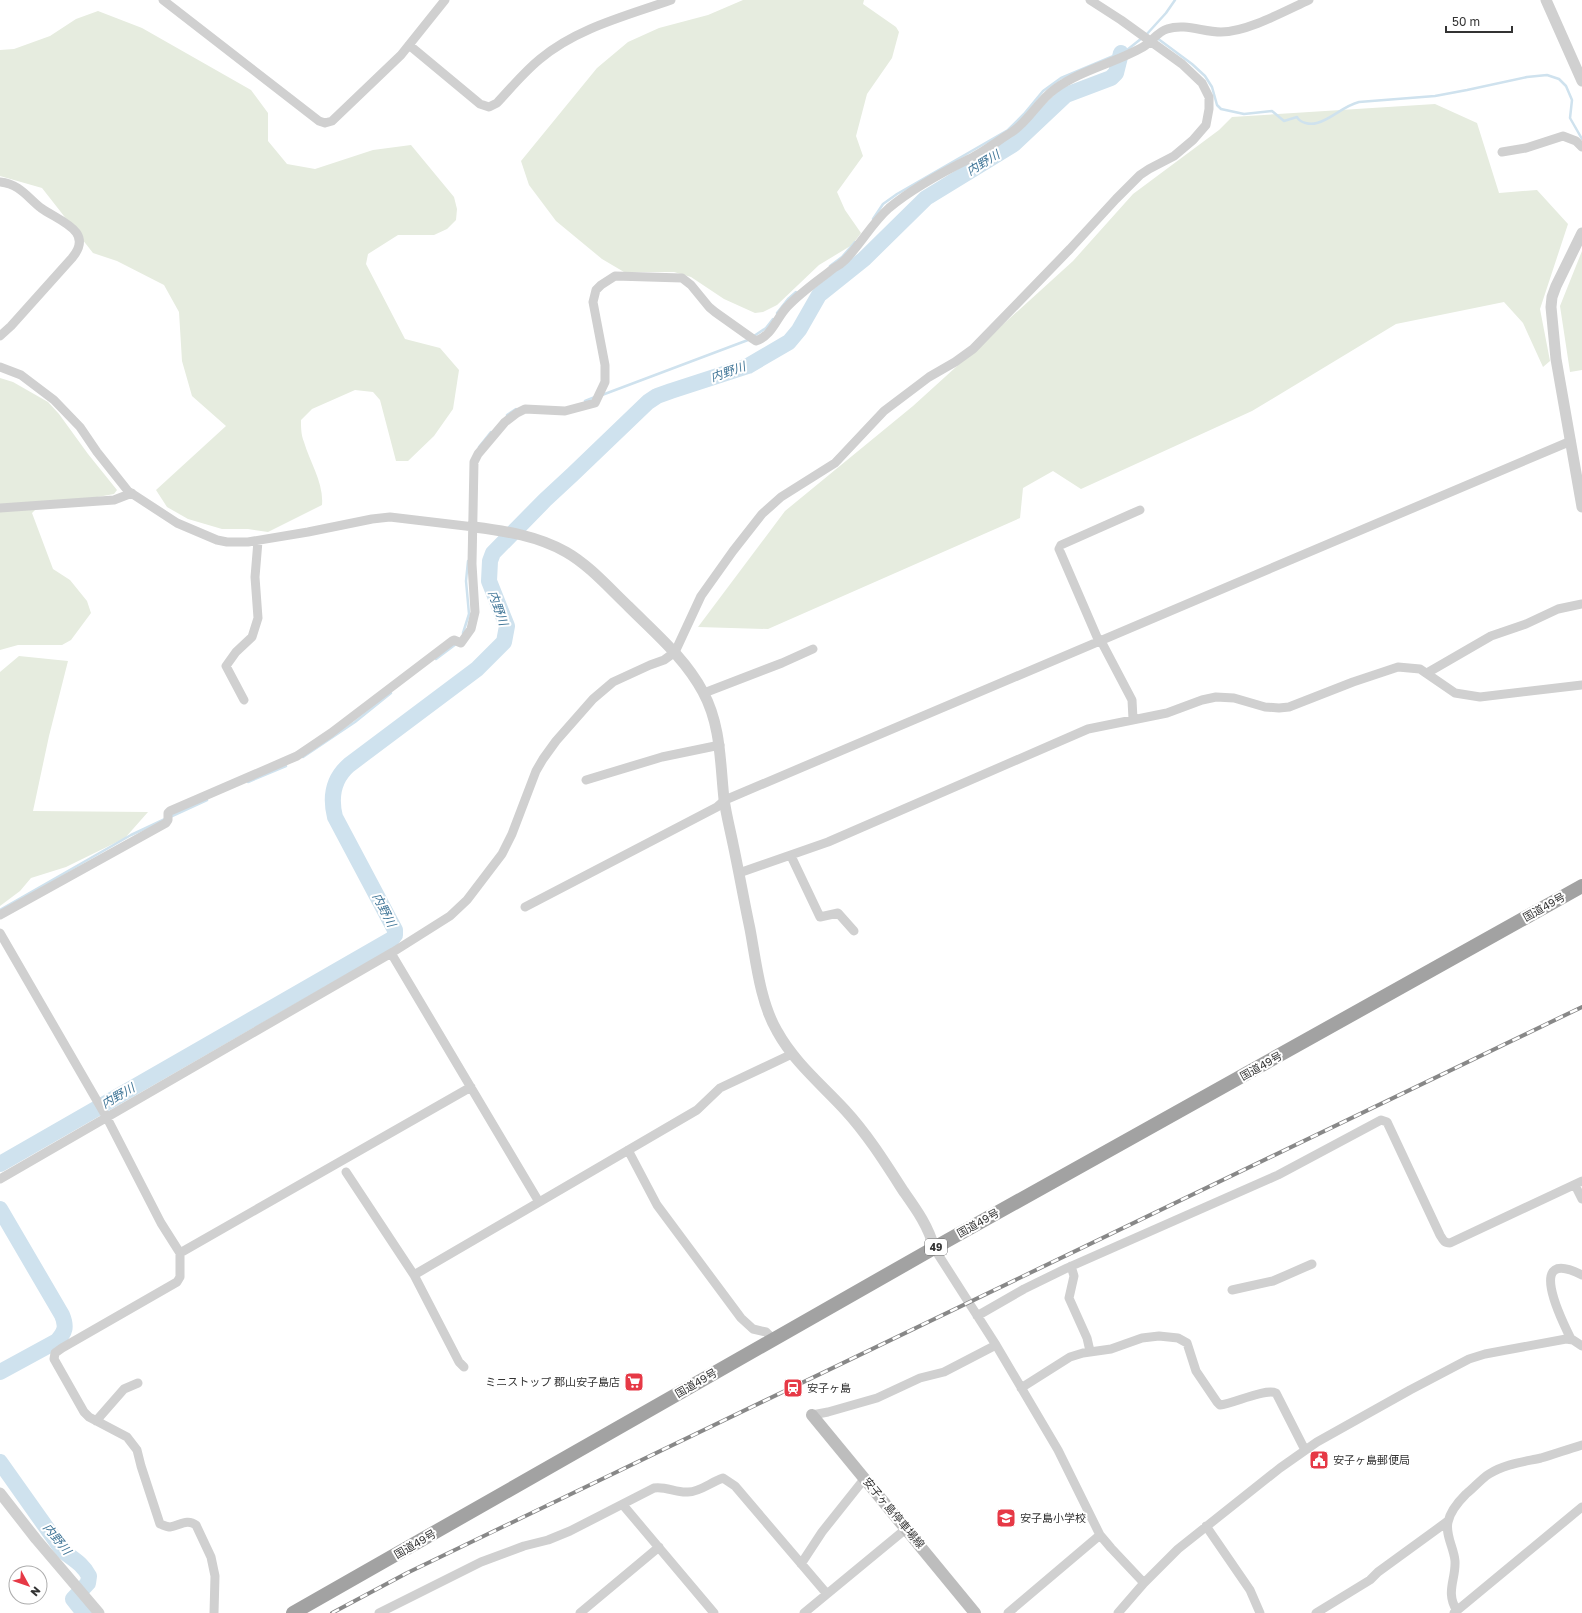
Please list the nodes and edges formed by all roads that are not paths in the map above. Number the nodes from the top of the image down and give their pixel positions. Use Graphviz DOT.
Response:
graph roads {
  1 [pos="163,0"];
  2 [pos="445,0"];
  3 [pos="671,0"];
  4 [pos="1090,0"];
  5 [pos="1310,0"];
  6 [pos="1546,0"];
  7 [pos="1150,42"];
  8 [pos="410,46"];
  9 [pos="1582,81"];
  10 [pos="1582,147"];
  11 [pos="1502,152"];
  12 [pos="0,182"];
  13 [pos="1582,234"];
  14 [pos="0,336"];
  15 [pos="0,367"];
  16 [pos="1571,441"];
  17 [pos="132,493"];
  18 [pos="1582,504"];
  19 [pos="0,508"];
  20 [pos="1140,510"];
  21 [pos="474,527"];
  22 [pos="258,541"];
  23 [pos="1582,604"];
  24 [pos="1101,641"];
  25 [pos="813,649"];
  26 [pos="675,652"];
  27 [pos="1428,673"];
  28 [pos="1582,685"];
  29 [pos="704,693"];
  30 [pos="244,700"];
  31 [pos="1133,719"];
  32 [pos="720,745"];
  33 [pos="586,780"];
  34 [pos="725,800"];
  35 [pos="791,856"];
  36 [pos="739,873"];
  37 [pos="1582,886"];
  38 [pos="525,906"];
  39 [pos="0,915"];
  40 [pos="854,931"];
  41 [pos="0,933"];
  42 [pos="393,952"];
  43 [pos="792,1054"];
  44 [pos="471,1087"];
  45 [pos="107,1118"];
  46 [pos="628,1150"];
  47 [pos="346,1172"];
  48 [pos="0,1179"];
  49 [pos="1578,1183"];
  50 [pos="1582,1199"];
  51 [pos="539,1202"];
  52 [pos="934,1248"];
  53 [pos="180,1253"];
  54 [pos="1312,1264"];
  55 [pos="1071,1266"];
  56 [pos="414,1275"];
  57 [pos="1582,1275"];
  58 [pos="1232,1290"];
  59 [pos="977,1316"];
  60 [pos="773,1339"];
  61 [pos="1571,1340"];
  62 [pos="996,1345"];
  63 [pos="1582,1346"];
  64 [pos="1090,1351"];
  65 [pos="464,1367"];
  66 [pos="138,1383"];
  67 [pos="1021,1388"];
  68 [pos="812,1415"];
  69 [pos="96,1420"];
  70 [pos="1582,1445"];
  71 [pos="1305,1450"];
  72 [pos="865,1478"];
  73 [pos="0,1493"];
  74 [pos="623,1505"];
  75 [pos="1582,1507"];
  76 [pos="1448,1521"];
  77 [pos="1206,1526"];
  78 [pos="906,1528"];
  79 [pos="1100,1535"];
  80 [pos="659,1547"];
  81 [pos="801,1564"];
  82 [pos="1144,1583"];
  83 [pos="827,1594"];
  84 [pos="1456,1612"];
  85 [pos="99,1613"];
  86 [pos="214,1613"];
  87 [pos="293,1613"];
  88 [pos="379,1613"];
  89 [pos="580,1613"];
  90 [pos="714,1613"];
  91 [pos="804,1613"];
  92 [pos="975,1613"];
  93 [pos="1008,1613"];
  94 [pos="1118,1613"];
  95 [pos="1260,1613"];
  96 [pos="1316,1613"];
  1 -- 8 [label="street"];
  2 -- 8 [label="street"];
  3 -- 8 [label="street"];
  4 -- 7 [label="street"];
  5 -- 7 [label="street"];
  6 -- 9 [label="street"];
  7 -- 21 [label="street"];
  7 -- 26 [label="street"];
  10 -- 11 [label="street"];
  12 -- 14 [label="street"];
  13 -- 16 [label="street"];
  15 -- 17 [label="street"];
  16 -- 18 [label="street"];
  16 -- 24 [label="street"];
  17 -- 19 [label="street"];
  17 -- 22 [label="street"];
  20 -- 24 [label="street"];
  21 -- 22 [label="street"];
  21 -- 26 [label="street"];
  21 -- 39 [label="street"];
  22 -- 30 [label="street"];
  23 -- 27 [label="street"];
  24 -- 31 [label="street"];
  24 -- 34 [label="street"];
  25 -- 29 [label="street"];
  26 -- 29 [label="street"];
  26 -- 42 [label="street"];
  27 -- 28 [label="street"];
  27 -- 31 [label="street"];
  29 -- 32 [label="street"];
  31 -- 35 [label="street"];
  32 -- 33 [label="street"];
  32 -- 34 [label="street"];
  34 -- 36 [label="street"];
  34 -- 38 [label="street"];
  35 -- 36 [label="street"];
  35 -- 40 [label="street"];
  36 -- 43 [label="street"];
  37 -- 52 [label="highway, 国道49号 / 49"];
  41 -- 45 [label="street"];
  42 -- 44 [label="street"];
  42 -- 45 [label="street"];
  43 -- 46 [label="street"];
  43 -- 52 [label="street"];
  44 -- 51 [label="street"];
  44 -- 53 [label="street"];
  45 -- 48 [label="street"];
  45 -- 53 [label="street"];
  46 -- 51 [label="street"];
  46 -- 60 [label="street"];
  47 -- 56 [label="street"];
  49 -- 50 [label="street"];
  49 -- 55 [label="street"];
  51 -- 56 [label="street"];
  52 -- 59 [label="street"];
  52 -- 60 [label="highway, 国道49号 / 49"];
  53 -- 69 [label="street"];
  54 -- 58 [label="street"];
  55 -- 59 [label="street"];
  55 -- 64 [label="street"];
  56 -- 65 [label="street"];
  57 -- 61 [label="street"];
  59 -- 62 [label="street"];
  60 -- 87 [label="highway, 国道49号 / 49"];
  61 -- 63 [label="street"];
  61 -- 71 [label="street"];
  62 -- 67 [label="street"];
  62 -- 68 [label="street"];
  64 -- 67 [label="street"];
  64 -- 71 [label="street"];
  66 -- 69 [label="street"];
  67 -- 79 [label="street"];
  68 -- 72 [label="main road, 安子ヶ島停車場線"];
  69 -- 86 [label="street"];
  70 -- 76 [label="street"];
  71 -- 77 [label="street"];
  72 -- 78 [label="main road, 安子ヶ島停車場線"];
  72 -- 81 [label="street"];
  73 -- 85 [label="street"];
  74 -- 80 [label="street"];
  74 -- 81 [label="street"];
  74 -- 88 [label="street"];
  75 -- 84 [label="street"];
  76 -- 84 [label="street"];
  76 -- 96 [label="street"];
  77 -- 82 [label="street"];
  77 -- 95 [label="street"];
  78 -- 83 [label="street"];
  78 -- 92 [label="main road, 安子ヶ島停車場線"];
  79 -- 82 [label="street"];
  79 -- 93 [label="street"];
  80 -- 89 [label="street"];
  80 -- 90 [label="street"];
  81 -- 83 [label="street"];
  82 -- 94 [label="street"];
  83 -- 91 [label="street"];
}
